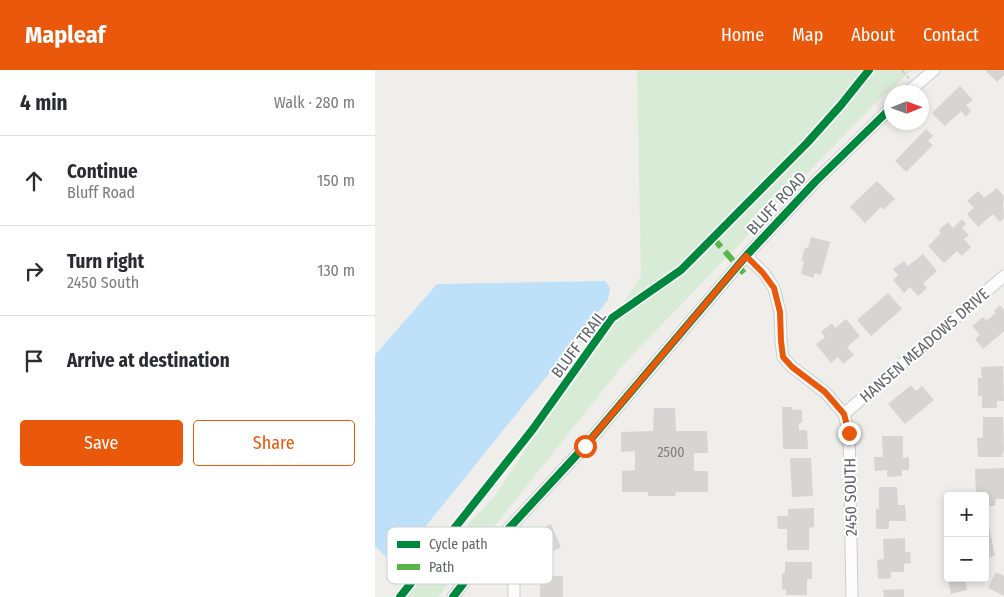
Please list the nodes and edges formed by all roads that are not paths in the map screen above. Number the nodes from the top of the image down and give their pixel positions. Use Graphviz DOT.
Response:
graph roads {
  1 [pos="933,70"];
  2 [pos="916,85"];
  3 [pos="884,115"];
  4 [pos="746,256"];
  5 [pos="1004,276"];
  6 [pos="844,414"];
  7 [pos="511,527"];
  8 [pos="463,584"];
  9 [pos="514,584"];
  10 [pos="453,597"];
  11 [pos="514,597"];
  12 [pos="852,597"];
  1 -- 2 [label="street"];
  3 -- 4 [label="street, BLUFF ROAD"];
  4 -- 6 [label="street, 2450 SOUTH"];
  4 -- 7 [label="street, BLUFF ROAD"];
  5 -- 6 [label="street, HANSEN MEADOWS DRIVE"];
  6 -- 12 [label="street, 2450 SOUTH"];
  8 -- 10 [label="street, BLUFF ROAD"];
  9 -- 11 [label="street"];
}
